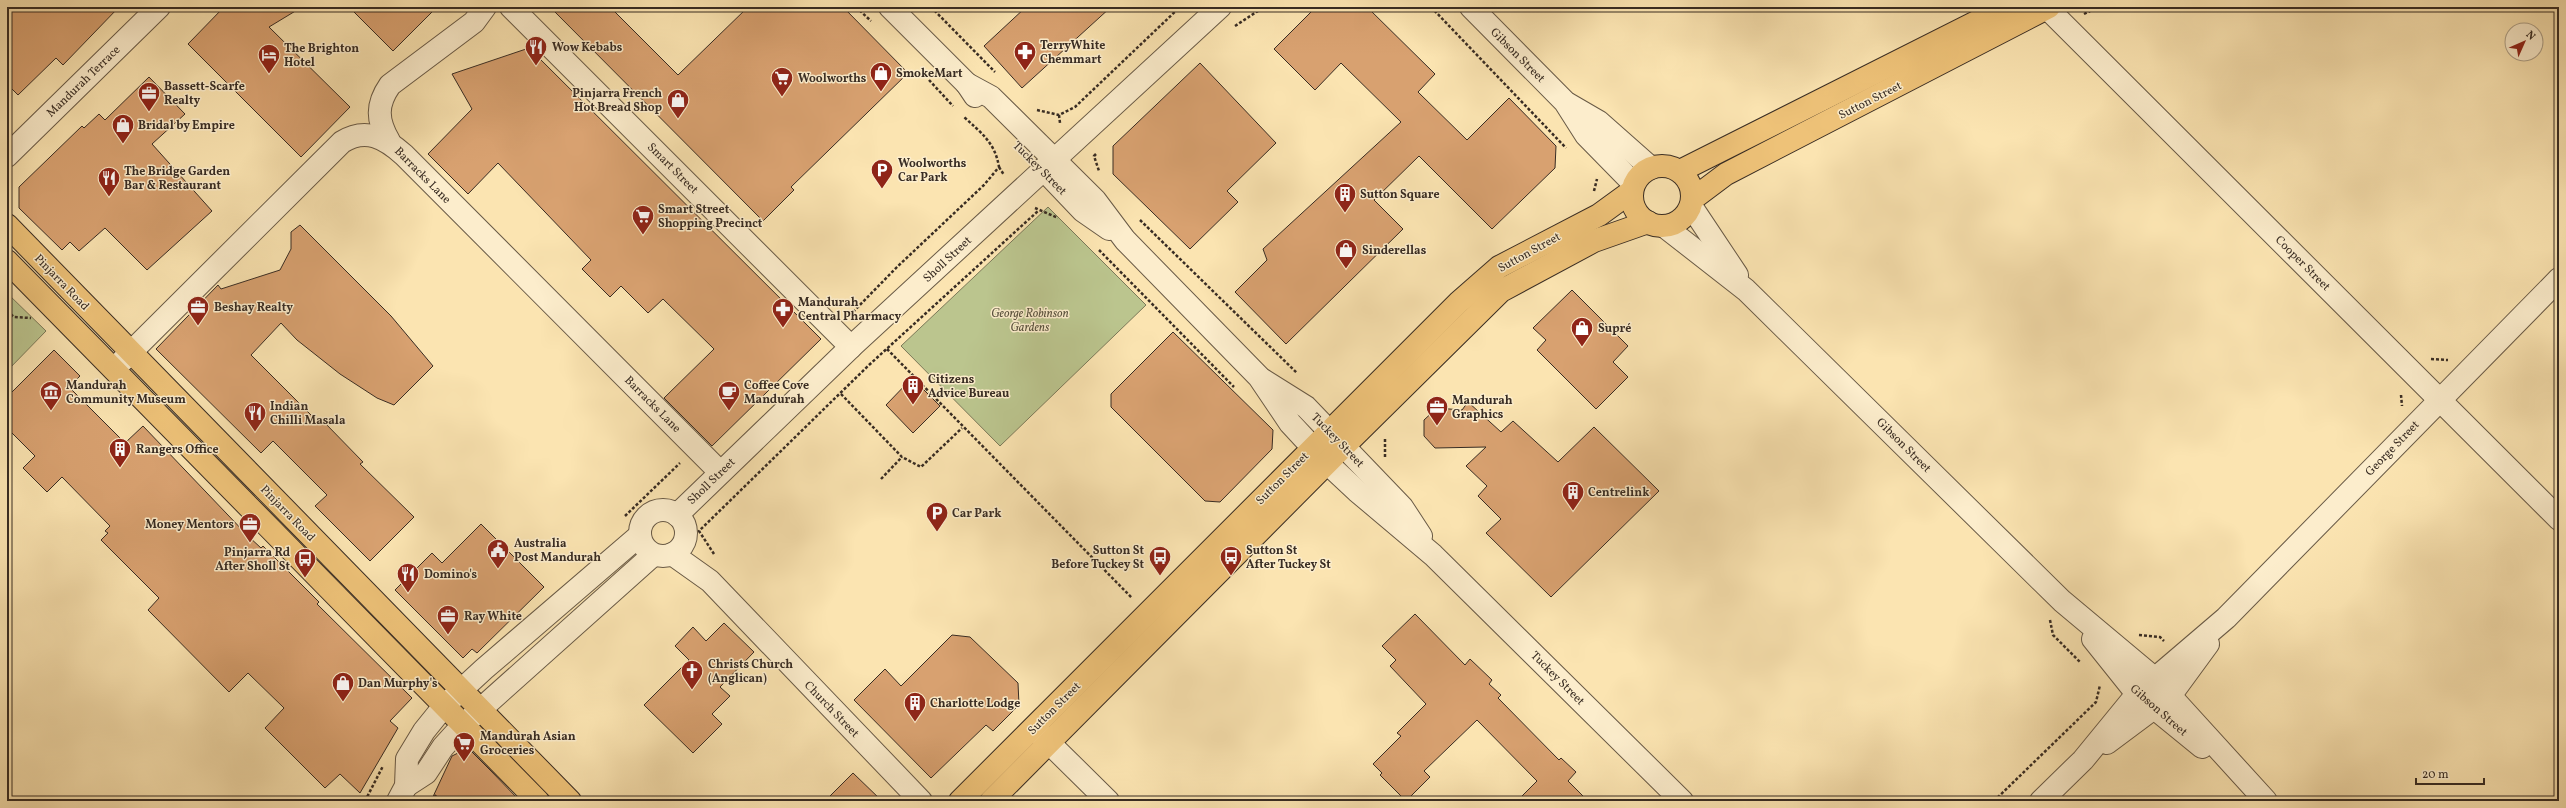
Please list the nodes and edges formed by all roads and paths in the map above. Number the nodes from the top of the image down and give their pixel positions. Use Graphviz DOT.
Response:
graph roads {
  1 [pos="159,7"];
  2 [pos="485,7"];
  3 [pos="511,7"];
  4 [pos="890,7"];
  5 [pos="931,7"];
  6 [pos="1180,7"];
  7 [pos="1220,7"];
  8 [pos="1431,7"];
  9 [pos="1470,7"];
  10 [pos="2006,7"];
  11 [pos="2047,7"];
  12 [pos="998,74"];
  13 [pos="1565,102"];
  14 [pos="1034,109"];
  15 [pos="1058,115"];
  16 [pos="1060,123"];
  17 [pos="389,141"];
  18 [pos="991,143"];
  19 [pos="1569,151"];
  20 [pos="7,156"];
  21 [pos="1049,165"];
  22 [pos="1651,168"];
  23 [pos="1680,171"];
  24 [pos="1591,174"];
  25 [pos="1596,180"];
  26 [pos="1633,188"];
  27 [pos="1692,202"];
  28 [pos="1030,205"];
  29 [pos="1038,211"];
  30 [pos="1138,218"];
  31 [pos="1065,221"];
  32 [pos="1656,224"];
  33 [pos="7,225"];
  34 [pos="1094,245"];
  35 [pos="7,261"];
  36 [pos="2559,279"];
  37 [pos="1746,290"];
  38 [pos="834,330"];
  39 [pos="851,347"];
  40 [pos="887,349"];
  41 [pos="130,353"];
  42 [pos="869,366"];
  43 [pos="114,369"];
  44 [pos="1259,377"];
  45 [pos="1302,378"];
  46 [pos="1236,388"];
  47 [pos="841,394"];
  48 [pos="2440,400"];
  49 [pos="962,428"];
  50 [pos="1385,432"];
  51 [pos="1336,439"];
  52 [pos="696,447"];
  53 [pos="1320,455"];
  54 [pos="902,457"];
  55 [pos="1385,461"];
  56 [pos="720,472"];
  57 [pos="881,479"];
  58 [pos="2559,519"];
  59 [pos="620,520"];
  60 [pos="682,524"];
  61 [pos="640,535"];
  62 [pos="663,555"];
  63 [pos="1433,555"];
  64 [pos="716,558"];
  65 [pos="710,581"];
  66 [pos="2062,601"];
  67 [pos="1148,613"];
  68 [pos="2226,618"];
  69 [pos="2138,635"];
  70 [pos="2178,658"];
  71 [pos="2154,678"];
  72 [pos="2101,682"];
  73 [pos="461,690"];
  74 [pos="2138,694"];
  75 [pos="2163,702"];
  76 [pos="445,705"];
  77 [pos="480,710"];
  78 [pos="463,725"];
  79 [pos="1041,735"];
  80 [pos="2083,760"];
  81 [pos="369,792"];
  82 [pos="402,794"];
  83 [pos="2260,795"];
  84 [pos="365,801"];
  85 [pos="538,801"];
  86 [pos="570,801"];
  87 [pos="921,801"];
  88 [pos="960,801"];
  89 [pos="991,801"];
  90 [pos="1108,801"];
  91 [pos="1682,801"];
  92 [pos="1994,801"];
  93 [pos="2041,801"];
  1 -- 20 [label="street, Mandurah Terrace"];
  2 -- 17 [label="street"];
  3 -- 38 [label="street, Smart Street"];
  4 -- 21 [label="street, Tuckey Street"];
  5 -- 12 [label="path"];
  6 -- 15 [label="path"];
  7 -- 21 [label="street, Sholl Street"];
  8 -- 19 [label="path"];
  9 -- 13 [label="street, Gibson Street"];
  10 -- 23 [label="main road, Sutton Street"];
  11 -- 27 [label="main road, Sutton Street"];
  11 -- 48 [label="street, Cooper Street"];
  13 -- 22 [label="street, Gibson Street"];
  13 -- 26 [label="street, Gibson Street"];
  14 -- 15 [label="path"];
  15 -- 16 [label="path"];
  17 -- 41 [label="street, Barracks Lane"];
  17 -- 52 [label="street, Barracks Lane"];
  18 -- 38 [label="path"];
  21 -- 39 [label="street, Sholl Street"];
  21 -- 44 [label="street, Tuckey Street"];
  22 -- 23 [label="main road"];
  22 -- 26 [label="main road"];
  23 -- 27 [label="main road"];
  24 -- 25 [label="path"];
  26 -- 32 [label="main road"];
  26 -- 51 [label="main road, Sutton Street"];
  27 -- 32 [label="main road"];
  27 -- 37 [label="street, Gibson Street"];
  28 -- 29 [label="path"];
  29 -- 31 [label="path"];
  29 -- 40 [label="path"];
  30 -- 45 [label="path"];
  32 -- 37 [label="street, Gibson Street"];
  32 -- 51 [label="main road, Sutton Street"];
  33 -- 41 [label="main road, Pinjarra Road"];
  34 -- 46 [label="path"];
  35 -- 43 [label="main road, Pinjarra Road"];
  36 -- 48 [label="street, George Street"];
  37 -- 66 [label="street, Gibson Street"];
  38 -- 39 [label="street, Smart Street"];
  39 -- 42 [label="path"];
  39 -- 56 [label="street, Sholl Street"];
  40 -- 42 [label="path"];
  40 -- 49 [label="path"];
  41 -- 43 [label="street, Barracks Lane"];
  41 -- 73 [label="main road, Pinjarra Road"];
  42 -- 47 [label="path"];
  43 -- 76 [label="main road, Pinjarra Road"];
  44 -- 51 [label="street, Tuckey Street"];
  44 -- 53 [label="street, Tuckey Street"];
  47 -- 54 [label="path"];
  47 -- 64 [label="path"];
  48 -- 58 [label="street, Cooper Street"];
  48 -- 68 [label="street, George Street"];
  49 -- 54 [label="path"];
  49 -- 67 [label="path"];
  50 -- 55 [label="path"];
  51 -- 53 [label="main road, Sutton Street"];
  51 -- 63 [label="street, Tuckey Street"];
  52 -- 56 [label="street, Barracks Lane"];
  52 -- 59 [label="path"];
  53 -- 63 [label="street, Tuckey Street"];
  53 -- 67 [label="main road, Sutton Street"];
  53 -- 79 [label="main road, Sutton Street"];
  54 -- 57 [label="path"];
  56 -- 60 [label="street, Sholl Street"];
  60 -- 61 [label="street"];
  60 -- 62 [label="street"];
  60 -- 65 [label="street, Church Street"];
  61 -- 62 [label="street"];
  61 -- 73 [label="street"];
  62 -- 65 [label="street, Church Street"];
  62 -- 77 [label="street"];
  63 -- 91 [label="street, Tuckey Street"];
  65 -- 87 [label="street, Church Street"];
  66 -- 71 [label="street, Gibson Street"];
  66 -- 74 [label="street, Gibson Street"];
  67 -- 79 [label="main road, Sutton Street"];
  68 -- 70 [label="street, George Street"];
  68 -- 75 [label="street, George Street"];
  69 -- 70 [label="path"];
  70 -- 71 [label="street, George Street"];
  71 -- 74 [label="street, George Street"];
  71 -- 75 [label="street, Gibson Street"];
  72 -- 92 [label="path"];
  73 -- 76 [label="street"];
  73 -- 77 [label="main road, Pinjarra Road"];
  74 -- 75 [label="street, Gibson Street"];
  74 -- 80 [label="street, George Street"];
  75 -- 80 [label="street, George Street"];
  75 -- 83 [label="street, Gibson Street"];
  76 -- 78 [label="main road, Pinjarra Road"];
  76 -- 82 [label="street"];
  77 -- 78 [label="street"];
  77 -- 86 [label="main road, Pinjarra Road"];
  78 -- 82 [label="street"];
  78 -- 85 [label="main road, Pinjarra Road"];
  79 -- 88 [label="main road, Sutton Street"];
  79 -- 89 [label="main road, Sutton Street"];
  79 -- 90 [label="street"];
  80 -- 93 [label="street, George Street"];
  81 -- 84 [label="path"];
}
